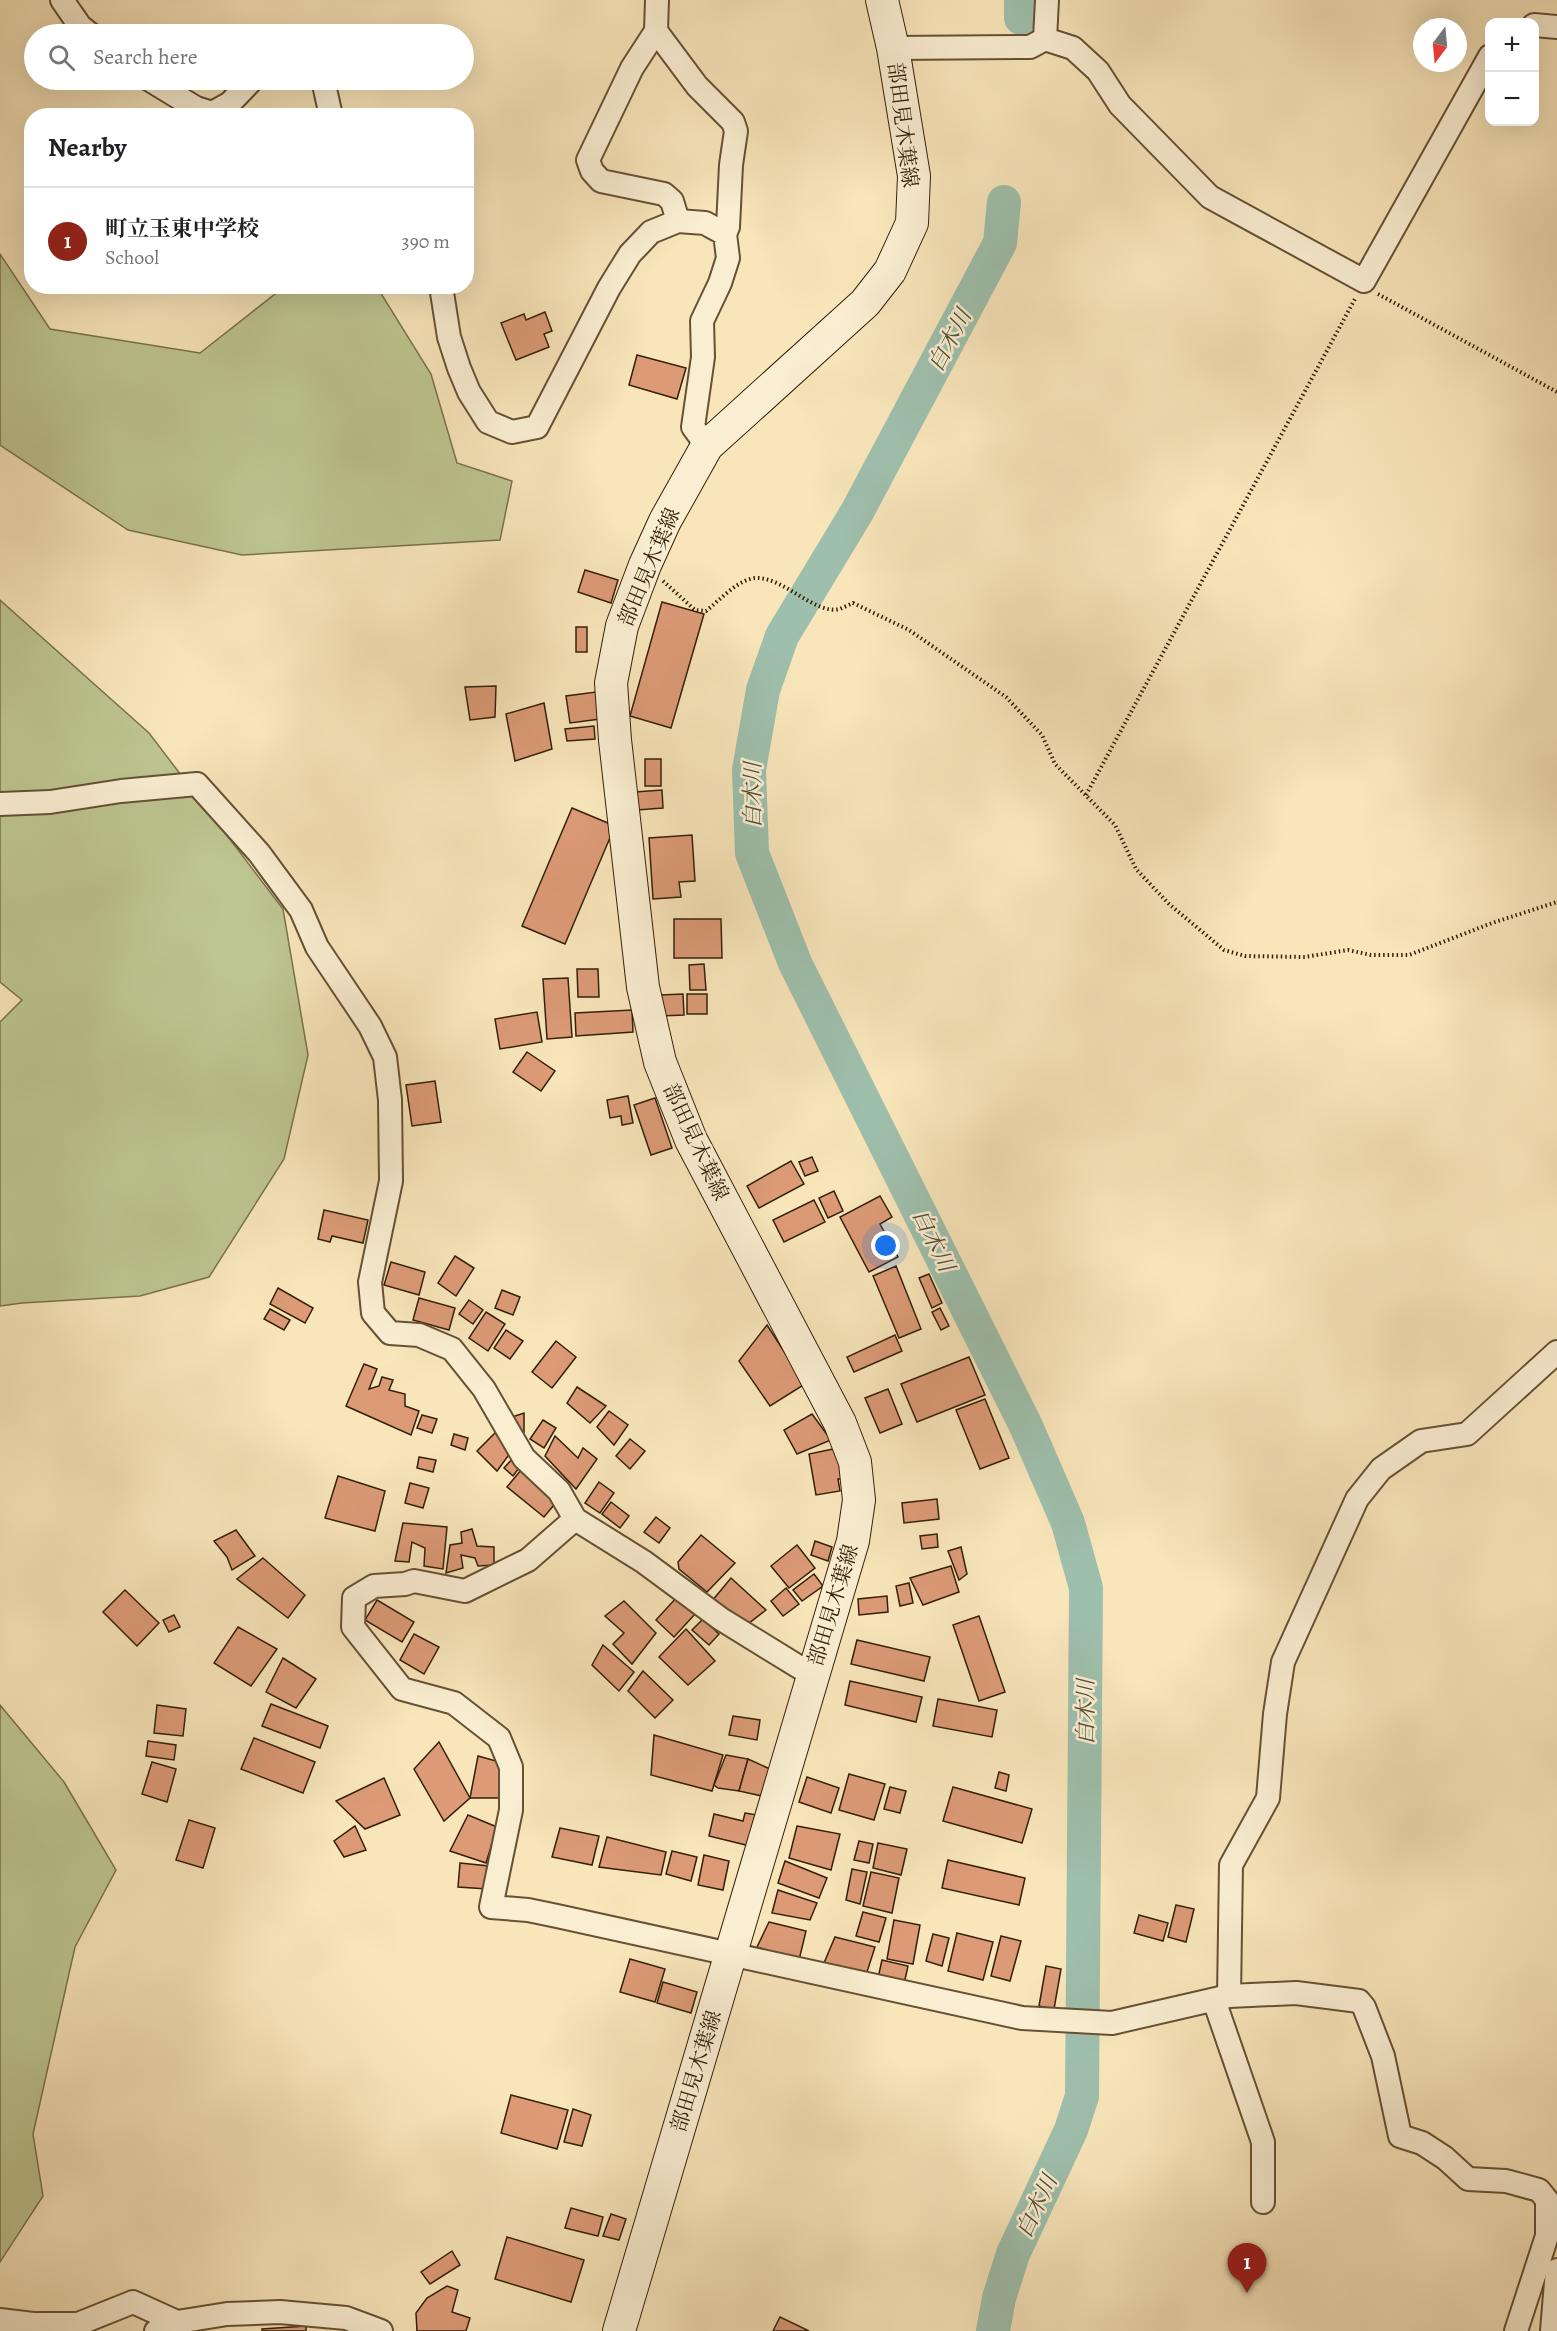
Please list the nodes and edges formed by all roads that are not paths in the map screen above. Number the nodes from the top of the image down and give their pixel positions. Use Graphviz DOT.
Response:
graph roads {
  1 [pos="62,0"];
  2 [pos="657,0"];
  3 [pos="882,0"];
  4 [pos="1047,0"];
  5 [pos="79,24"];
  6 [pos="1539,25"];
  7 [pos="1557,27"];
  8 [pos="656,31"];
  9 [pos="1045,39"];
  10 [pos="893,48"];
  11 [pos="1485,65"];
  12 [pos="166,90"];
  13 [pos="242,90"];
  14 [pos="325,90"];
  15 [pos="196,108"];
  16 [pos="221,108"];
  17 [pos="329,108"];
  18 [pos="678,221"];
  19 [pos="725,234"];
  20 [pos="442,294"];
  21 [pos="707,446"];
  22 [pos="0,804"];
  23 [pos="1557,1352"];
  24 [pos="575,1519"];
  25 [pos="812,1675"];
  26 [pos="731,1953"];
  27 [pos="1222,1998"];
  28 [pos="1263,2202"];
  29 [pos="1552,2202"];
  30 [pos="1557,2270"];
  31 [pos="0,2320"];
  32 [pos="177,2322"];
  33 [pos="156,2331"];
  34 [pos="381,2331"];
  35 [pos="619,2331"];
  36 [pos="1516,2331"];
  37 [pos="1552,2331"];
  1 -- 5 [label="street"];
  2 -- 8 [label="street"];
  3 -- 10 [label="main road, 部田見木葉線"];
  4 -- 9 [label="street"];
  6 -- 7 [label="street"];
  8 -- 18 [label="street"];
  8 -- 19 [label="street"];
  9 -- 10 [label="street"];
  9 -- 11 [label="street"];
  10 -- 21 [label="main road, 部田見木葉線"];
  12 -- 15 [label="street"];
  13 -- 16 [label="street"];
  14 -- 17 [label="street"];
  18 -- 19 [label="street"];
  18 -- 20 [label="street"];
  19 -- 21 [label="street"];
  21 -- 25 [label="main road, 部田見木葉線"];
  22 -- 24 [label="street"];
  23 -- 27 [label="street"];
  24 -- 25 [label="street"];
  24 -- 26 [label="street"];
  25 -- 26 [label="main road, 部田見木葉線"];
  26 -- 27 [label="street"];
  26 -- 35 [label="main road, 部田見木葉線"];
  27 -- 28 [label="street"];
  27 -- 29 [label="street"];
  29 -- 36 [label="street"];
  30 -- 37 [label="street"];
  31 -- 32 [label="street"];
  32 -- 33 [label="street"];
  32 -- 34 [label="street"];
}
